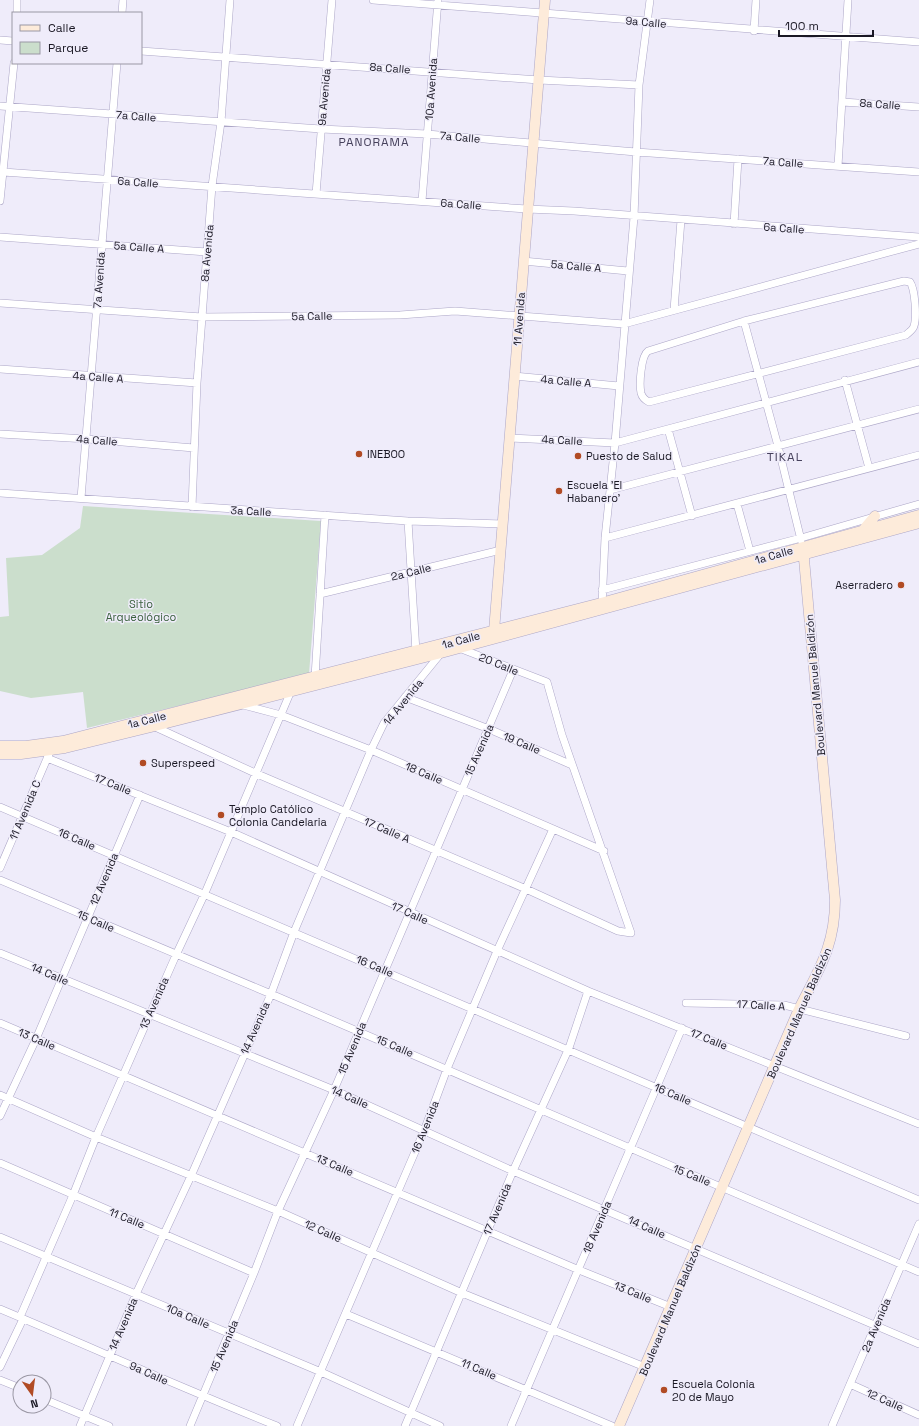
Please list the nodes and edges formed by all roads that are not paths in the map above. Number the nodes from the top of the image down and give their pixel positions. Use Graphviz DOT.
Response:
graph roads {
  1 [pos="17,0"];
  2 [pos="123,0"];
  3 [pos="230,0"];
  4 [pos="332,0"];
  5 [pos="373,0"];
  6 [pos="545,0"];
  7 [pos="650,0"];
  8 [pos="756,0"];
  9 [pos="848,0"];
  10 [pos="438,3"];
  11 [pos="17,12"];
  12 [pos="122,12"];
  13 [pos="544,14"];
  14 [pos="649,22"];
  15 [pos="754,31"];
  16 [pos="846,37"];
  17 [pos="0,40"];
  18 [pos="12,42"];
  19 [pos="919,42"];
  20 [pos="142,51"];
  21 [pos="226,57"];
  22 [pos="14,64"];
  23 [pos="117,64"];
  24 [pos="326,64"];
  25 [pos="432,71"];
  26 [pos="538,80"];
  27 [pos="639,85"];
  28 [pos="842,102"];
  29 [pos="0,106"];
  30 [pos="10,107"];
  31 [pos="919,107"];
  32 [pos="113,114"];
  33 [pos="221,122"];
  34 [pos="321,129"];
  35 [pos="427,134"];
  36 [pos="533,144"];
  37 [pos="636,152"];
  38 [pos="738,159"];
  39 [pos="838,166"];
  40 [pos="3,172"];
  41 [pos="919,172"];
  42 [pos="109,180"];
  43 [pos="212,186"];
  44 [pos="316,194"];
  45 [pos="0,201"];
  46 [pos="422,201"];
  47 [pos="527,209"];
  48 [pos="634,217"];
  49 [pos="681,220"];
  50 [pos="734,224"];
  51 [pos="0,237"];
  52 [pos="919,237"];
  53 [pos="102,244"];
  54 [pos="919,244"];
  55 [pos="207,252"];
  56 [pos="523,261"];
  57 [pos="628,271"];
  58 [pos="0,303"];
  59 [pos="96,310"];
  60 [pos="674,310"];
  61 [pos="519,315"];
  62 [pos="202,317"];
  63 [pos="744,321"];
  64 [pos="624,324"];
  65 [pos="919,362"];
  66 [pos="0,369"];
  67 [pos="758,373"];
  68 [pos="514,376"];
  69 [pos="92,377"];
  70 [pos="845,380"];
  71 [pos="196,383"];
  72 [pos="619,386"];
  73 [pos="766,402"];
  74 [pos="919,409"];
  75 [pos="858,424"];
  76 [pos="668,429"];
  77 [pos="0,434"];
  78 [pos="510,438"];
  79 [pos="87,439"];
  80 [pos="615,443"];
  81 [pos="778,446"];
  82 [pos="194,448"];
  83 [pos="919,456"];
  84 [pos="869,468"];
  85 [pos="681,471"];
  86 [pos="790,489"];
  87 [pos="610,490"];
  88 [pos="0,492"];
  89 [pos="81,498"];
  90 [pos="737,504"];
  91 [pos="919,504"];
  92 [pos="192,507"];
  93 [pos="325,515"];
  94 [pos="919,515"];
  95 [pos="692,516"];
  96 [pos="875,516"];
  97 [pos="408,521"];
  98 [pos="919,523"];
  99 [pos="503,524"];
  100 [pos="864,529"];
  101 [pos="605,538"];
  102 [pos="848,538"];
  103 [pos="802,546"];
  104 [pos="501,550"];
  105 [pos="750,551"];
  106 [pos="411,571"];
  107 [pos="602,590"];
  108 [pos="320,594"];
  109 [pos="602,607"];
  110 [pos="495,634"];
  111 [pos="455,644"];
  112 [pos="416,652"];
  113 [pos="441,653"];
  114 [pos="513,670"];
  115 [pos="315,677"];
  116 [pos="292,691"];
  117 [pos="405,697"];
  118 [pos="241,704"];
  119 [pos="281,715"];
  120 [pos="150,723"];
  121 [pos="489,729"];
  122 [pos="64,745"];
  123 [pos="0,746"];
  124 [pos="371,750"];
  125 [pos="0,754"];
  126 [pos="48,754"];
  127 [pos="572,765"];
  128 [pos="256,773"];
  129 [pos="462,788"];
  130 [pos="140,795"];
  131 [pos="0,807"];
  132 [pos="346,813"];
  133 [pos="22,816"];
  134 [pos="553,829"];
  135 [pos="231,832"];
  136 [pos="436,850"];
  137 [pos="604,851"];
  138 [pos="114,855"];
  139 [pos="0,868"];
  140 [pos="320,871"];
  141 [pos="0,880"];
  142 [pos="526,889"];
  143 [pos="205,893"];
  144 [pos="410,912"];
  145 [pos="87,917"];
  146 [pos="294,932"];
  147 [pos="497,951"];
  148 [pos="0,952"];
  149 [pos="176,954"];
  150 [pos="385,971"];
  151 [pos="61,978"];
  152 [pos="588,991"];
  153 [pos="271,994"];
  154 [pos="686,1003"];
  155 [pos="473,1008"];
  156 [pos="799,1009"];
  157 [pos="150,1014"];
  158 [pos="0,1023"];
  159 [pos="682,1028"];
  160 [pos="359,1031"];
  161 [pos="906,1036"];
  162 [pos="36,1039"];
  163 [pos="569,1048"];
  164 [pos="243,1054"];
  165 [pos="774,1065"];
  166 [pos="447,1069"];
  167 [pos="123,1076"];
  168 [pos="657,1087"];
  169 [pos="334,1090"];
  170 [pos="0,1095"];
  171 [pos="8,1098"];
  172 [pos="540,1110"];
  173 [pos="0,1116"];
  174 [pos="216,1116"];
  175 [pos="919,1124"];
  176 [pos="749,1127"];
  177 [pos="424,1131"];
  178 [pos="96,1137"];
  179 [pos="630,1149"];
  180 [pos="305,1153"];
  181 [pos="0,1163"];
  182 [pos="514,1171"];
  183 [pos="191,1176"];
  184 [pos="722,1187"];
  185 [pos="398,1192"];
  186 [pos="73,1195"];
  187 [pos="919,1200"];
  188 [pos="606,1209"];
  189 [pos="278,1211"];
  190 [pos="919,1224"];
  191 [pos="488,1231"];
  192 [pos="164,1233"];
  193 [pos="0,1237"];
  194 [pos="919,1240"];
  195 [pos="908,1248"];
  196 [pos="696,1249"];
  197 [pos="371,1252"];
  198 [pos="47,1256"];
  199 [pos="901,1265"];
  200 [pos="579,1270"];
  201 [pos="919,1272"];
  202 [pos="254,1274"];
  203 [pos="462,1293"];
  204 [pos="136,1294"];
  205 [pos="670,1307"];
  206 [pos="0,1309"];
  207 [pos="346,1314"];
  208 [pos="21,1318"];
  209 [pos="876,1325"];
  210 [pos="554,1330"];
  211 [pos="229,1334"];
  212 [pos="919,1344"];
  213 [pos="436,1351"];
  214 [pos="110,1355"];
  215 [pos="0,1367"];
  216 [pos="645,1367"];
  217 [pos="321,1372"];
  218 [pos="0,1380"];
  219 [pos="850,1384"];
  220 [pos="12,1385"];
  221 [pos="527,1389"];
  222 [pos="203,1397"];
  223 [pos="52,1402"];
  224 [pos="410,1414"];
  225 [pos="919,1415"];
  226 [pos="84,1416"];
  227 [pos="80,1426"];
  228 [pos="109,1426"];
  229 [pos="190,1426"];
  230 [pos="277,1426"];
  231 [pos="297,1426"];
  232 [pos="405,1426"];
  233 [pos="440,1426"];
  234 [pos="511,1426"];
  235 [pos="612,1426"];
  236 [pos="619,1426"];
  237 [pos="832,1426"];
  1 -- 11 [label="street"];
  2 -- 12 [label="street"];
  3 -- 21 [label="street, 8a Avenida"];
  4 -- 24 [label="street, 9a Avenida"];
  5 -- 10 [label="street, 9a Calle"];
  6 -- 13 [label="main road, 11 Avenida"];
  7 -- 14 [label="street"];
  8 -- 15 [label="street"];
  9 -- 16 [label="street"];
  10 -- 13 [label="street, 9a Calle"];
  10 -- 25 [label="street, 10a Avenida"];
  13 -- 14 [label="street, 9a Calle"];
  13 -- 26 [label="main road, 11 Avenida"];
  14 -- 15 [label="street, 9a Calle"];
  14 -- 27 [label="street"];
  15 -- 16 [label="street, 9a Calle"];
  16 -- 19 [label="street, 9a Calle"];
  16 -- 28 [label="street"];
  17 -- 18 [label="street"];
  20 -- 21 [label="street, 8a Calle"];
  21 -- 24 [label="street, 8a Calle"];
  21 -- 33 [label="street, 8a Avenida"];
  22 -- 30 [label="street"];
  23 -- 32 [label="street, 7a Avenida"];
  24 -- 25 [label="street, 8a Calle"];
  24 -- 34 [label="street, 9a Avenida"];
  25 -- 26 [label="street, 8a Calle"];
  25 -- 35 [label="street, 10a Avenida"];
  26 -- 27 [label="street, 8a Calle"];
  26 -- 36 [label="main road, 11 Avenida"];
  27 -- 37 [label="street"];
  28 -- 31 [label="street, 8a Calle"];
  28 -- 39 [label="street"];
  29 -- 30 [label="street, 7a Calle"];
  30 -- 32 [label="street, 7a Calle"];
  30 -- 40 [label="street"];
  32 -- 33 [label="street, 7a Calle"];
  32 -- 42 [label="street, 7a Avenida"];
  33 -- 34 [label="street, 7a Calle"];
  33 -- 43 [label="street, 8a Avenida"];
  34 -- 35 [label="street, 7a Calle"];
  34 -- 44 [label="street, 9a Avenida"];
  35 -- 36 [label="street, 7a Calle"];
  35 -- 46 [label="street, 10a Avenida"];
  36 -- 37 [label="street, 7a Calle"];
  36 -- 47 [label="main road, 11 Avenida"];
  37 -- 38 [label="street, 7a Calle"];
  37 -- 48 [label="street"];
  38 -- 39 [label="street, 7a Calle"];
  38 -- 50 [label="street"];
  39 -- 41 [label="street, 7a Calle"];
  40 -- 42 [label="street, 6a Calle"];
  40 -- 45 [label="street"];
  42 -- 43 [label="street, 6a Calle"];
  42 -- 53 [label="street, 7a Avenida"];
  43 -- 44 [label="street, 6a Calle"];
  43 -- 55 [label="street, 8a Avenida"];
  44 -- 46 [label="street, 6a Calle"];
  46 -- 47 [label="street, 6a Calle"];
  47 -- 48 [label="street, 6a Calle"];
  47 -- 56 [label="main road, 11 Avenida"];
  48 -- 49 [label="street, 6a Calle"];
  48 -- 57 [label="street"];
  49 -- 50 [label="street, 6a Calle"];
  49 -- 60 [label="street"];
  50 -- 52 [label="street, 6a Calle"];
  51 -- 53 [label="street, 5a Calle A"];
  53 -- 55 [label="street, 5a Calle A"];
  53 -- 59 [label="street, 7a Avenida"];
  54 -- 60 [label="street"];
  55 -- 62 [label="street, 8a Avenida"];
  56 -- 57 [label="street, 5a Calle A"];
  56 -- 61 [label="main road, 11 Avenida"];
  57 -- 64 [label="street"];
  58 -- 59 [label="street, 5a Calle"];
  59 -- 62 [label="street, 5a Calle"];
  59 -- 69 [label="street, 7a Avenida"];
  60 -- 64 [label="street"];
  61 -- 62 [label="street, 5a Calle"];
  61 -- 64 [label="street, 5a Calle"];
  61 -- 68 [label="main road, 11 Avenida"];
  62 -- 71 [label="street, 8a Avenida"];
  63 -- 67 [label="street"];
  63 -- 67 [label="street"];
  63 -- 67 [label="street"];
  64 -- 72 [label="street"];
  65 -- 70 [label="street, 4a Calle"];
  66 -- 69 [label="street, 4a Calle A"];
  67 -- 73 [label="street"];
  68 -- 72 [label="street, 4a Calle A"];
  68 -- 78 [label="main road, 11 Avenida"];
  69 -- 71 [label="street, 4a Calle A"];
  69 -- 79 [label="street, 7a Avenida"];
  70 -- 73 [label="street, 4a Calle"];
  70 -- 75 [label="street"];
  71 -- 82 [label="street, 8a Avenida"];
  72 -- 80 [label="street"];
  73 -- 76 [label="street, 4a Calle"];
  73 -- 81 [label="street"];
  74 -- 75 [label="street"];
  75 -- 81 [label="street"];
  75 -- 84 [label="street"];
  76 -- 80 [label="street, 4a Calle"];
  76 -- 85 [label="street"];
  77 -- 79 [label="street, 4a Calle"];
  78 -- 80 [label="street, 4a Calle"];
  78 -- 99 [label="main road, 11 Avenida"];
  79 -- 82 [label="street, 4a Calle"];
  79 -- 89 [label="street, 7a Avenida"];
  80 -- 87 [label="street"];
  81 -- 85 [label="street"];
  81 -- 86 [label="street"];
  82 -- 92 [label="street, 8a Avenida"];
  83 -- 84 [label="street"];
  84 -- 86 [label="street"];
  85 -- 87 [label="street"];
  85 -- 95 [label="street"];
  86 -- 90 [label="street"];
  86 -- 103 [label="street"];
  87 -- 101 [label="street"];
  88 -- 89 [label="street, 3a Calle"];
  89 -- 92 [label="street, 3a Calle"];
  90 -- 95 [label="street"];
  90 -- 105 [label="street"];
  91 -- 96 [label="street, 1a Calle"];
  92 -- 93 [label="street, 3a Calle"];
  93 -- 97 [label="street, 3a Calle"];
  93 -- 108 [label="street"];
  94 -- 100 [label="main road, 1a Calle"];
  95 -- 101 [label="street"];
  96 -- 100 [label="main road"];
  96 -- 103 [label="street, 1a Calle"];
  97 -- 99 [label="street, 3a Calle"];
  97 -- 106 [label="street"];
  98 -- 102 [label="main road, 1a Calle"];
  99 -- 104 [label="main road, 11 Avenida"];
  100 -- 102 [label="main road, 1a Calle"];
  101 -- 107 [label="street"];
  102 -- 103 [label="main road, 1a Calle"];
  103 -- 105 [label="street, 1a Calle"];
  103 -- 109 [label="main road, 1a Calle"];
  103 -- 156 [label="main road, Boulevard Manuel Baldizón"];
  104 -- 106 [label="street, 2a Calle"];
  104 -- 110 [label="main road, 11 Avenida"];
  105 -- 107 [label="street, 1a Calle"];
  106 -- 108 [label="street, 2a Calle"];
  106 -- 112 [label="street"];
  107 -- 109 [label="street"];
  108 -- 115 [label="street"];
  109 -- 110 [label="main road, 1a Calle"];
  110 -- 111 [label="main road, 1a Calle"];
  111 -- 112 [label="main road, 1a Calle"];
  111 -- 113 [label="main road, 1a Calle"];
  111 -- 114 [label="street, 20 Calle"];
  112 -- 115 [label="main road, 1a Calle"];
  113 -- 116 [label="main road, 1a Calle"];
  113 -- 117 [label="street, 14 Avenida"];
  114 -- 121 [label="street, 15 Avenida"];
  114 -- 127 [label="street, 20 Calle"];
  115 -- 120 [label="main road, 1a Calle"];
  116 -- 118 [label="main road, 1a Calle"];
  116 -- 119 [label="street, 13 Avenida"];
  117 -- 121 [label="street, 19 Calle"];
  117 -- 124 [label="street, 14 Avenida"];
  118 -- 119 [label="street, 18 Calle"];
  118 -- 120 [label="main road, 1a Calle"];
  119 -- 124 [label="street, 18 Calle"];
  119 -- 128 [label="street, 13 Avenida"];
  120 -- 122 [label="main road, 1a Calle"];
  120 -- 128 [label="street, 17 Calle A"];
  121 -- 127 [label="street, 19 Calle"];
  121 -- 129 [label="street, 15 Avenida"];
  122 -- 123 [label="main road, 1a Calle"];
  122 -- 126 [label="main road, 1a Calle"];
  124 -- 129 [label="street, 18 Calle"];
  124 -- 132 [label="street, 14 Avenida"];
  125 -- 126 [label="main road, 1a Calle"];
  126 -- 130 [label="street, 17 Calle"];
  126 -- 133 [label="street, 11 Avenida C"];
  127 -- 137 [label="street"];
  128 -- 132 [label="street, 17 Calle A"];
  128 -- 135 [label="street, 13 Avenida"];
  129 -- 134 [label="street, 18 Calle"];
  129 -- 136 [label="street, 15 Avenida"];
  130 -- 135 [label="street, 17 Calle"];
  130 -- 138 [label="street, 12 Avenida"];
  131 -- 133 [label="street, 16 Calle"];
  132 -- 136 [label="street, 17 Calle A"];
  132 -- 140 [label="street, 14 Avenida"];
  133 -- 138 [label="street, 16 Calle"];
  133 -- 139 [label="street, 11 Avenida C"];
  134 -- 137 [label="street, 18 Calle"];
  134 -- 142 [label="street, 16 Avenida"];
  135 -- 140 [label="street, 17 Calle"];
  135 -- 143 [label="street, 13 Avenida"];
  136 -- 142 [label="street, 17 Calle A"];
  136 -- 144 [label="street, 15 Avenida"];
  137 -- 142 [label="street, 17 Calle A"];
  138 -- 143 [label="street, 16 Calle"];
  138 -- 145 [label="street, 12 Avenida"];
  140 -- 144 [label="street, 17 Calle"];
  140 -- 146 [label="street, 14 Avenida"];
  141 -- 145 [label="street, 15 Calle"];
  142 -- 147 [label="street, 16 Avenida"];
  143 -- 146 [label="street, 16 Calle"];
  143 -- 149 [label="street, 13 Avenida"];
  144 -- 147 [label="street, 17 Calle"];
  144 -- 150 [label="street, 15 Avenida"];
  145 -- 149 [label="street, 15 Calle"];
  145 -- 151 [label="street, 12 Avenida"];
  146 -- 150 [label="street, 16 Calle"];
  146 -- 153 [label="street, 14 Avenida"];
  147 -- 152 [label="street, 17 Calle"];
  147 -- 155 [label="street, 16 Avenida"];
  148 -- 151 [label="street, 14 Calle"];
  149 -- 153 [label="street, 15 Calle"];
  149 -- 157 [label="street, 13 Avenida"];
  150 -- 155 [label="street, 16 Calle"];
  150 -- 160 [label="street, 15 Avenida"];
  151 -- 157 [label="street, 14 Calle"];
  151 -- 162 [label="street, 12 Avenida"];
  152 -- 159 [label="street, 17 Calle"];
  152 -- 163 [label="street, 17 Avenida"];
  153 -- 160 [label="street, 15 Calle"];
  153 -- 164 [label="street, 14 Avenida"];
  154 -- 156 [label="street, 17 Calle A"];
  155 -- 163 [label="street, 16 Calle"];
  155 -- 166 [label="street, 16 Avenida"];
  156 -- 161 [label="street, 17 Calle A"];
  156 -- 165 [label="main road, Boulevard Manuel Baldizón"];
  157 -- 164 [label="street, 14 Calle"];
  157 -- 167 [label="street, 13 Avenida"];
  158 -- 162 [label="street, 13 Calle"];
  159 -- 165 [label="street, 17 Calle"];
  159 -- 168 [label="street, 18 Avenida"];
  160 -- 166 [label="street, 15 Calle"];
  160 -- 169 [label="street, 15 Avenida"];
  162 -- 167 [label="street, 13 Calle"];
  162 -- 171 [label="street, 12 Avenida"];
  163 -- 168 [label="street, 16 Calle"];
  163 -- 172 [label="street, 17 Avenida"];
  164 -- 169 [label="street, 14 Calle"];
  164 -- 174 [label="street, 14 Avenida"];
  165 -- 175 [label="street"];
  165 -- 176 [label="main road, Boulevard Manuel Baldizón"];
  166 -- 172 [label="street, 15 Calle"];
  166 -- 177 [label="street, 16 Avenida"];
  167 -- 174 [label="street, 13 Calle"];
  167 -- 178 [label="street, 13 Avenida"];
  168 -- 176 [label="street, 16 Calle"];
  168 -- 179 [label="street, 18 Avenida"];
  169 -- 177 [label="street, 14 Calle"];
  169 -- 180 [label="street, 15 Avenida"];
  170 -- 171 [label="street, 12 Calle"];
  171 -- 173 [label="street, 12 Avenida"];
  171 -- 178 [label="street, 12 Calle"];
  172 -- 179 [label="street, 15 Calle"];
  172 -- 182 [label="street, 17 Avenida"];
  174 -- 180 [label="street, 13 Calle"];
  174 -- 183 [label="street, 14 Avenida"];
  176 -- 184 [label="main road, Boulevard Manuel Baldizón"];
  176 -- 187 [label="street"];
  177 -- 182 [label="street, 14 Calle"];
  177 -- 185 [label="street, 16 Avenida"];
  178 -- 183 [label="street, 12 Calle"];
  178 -- 186 [label="street, 13 Avenida"];
  179 -- 184 [label="street, 15 Calle"];
  179 -- 188 [label="street, 18 Avenida"];
  180 -- 185 [label="street, 13 Calle"];
  180 -- 189 [label="street, 15 Avenida"];
  181 -- 186 [label="street, 11 Calle"];
  182 -- 188 [label="street, 14 Calle"];
  182 -- 191 [label="street, 17 Avenida"];
  183 -- 189 [label="street, 12 Calle"];
  183 -- 192 [label="street, 14 Avenida"];
  184 -- 196 [label="main road, Boulevard Manuel Baldizón"];
  184 -- 199 [label="street"];
  185 -- 191 [label="street, 13 Calle"];
  185 -- 197 [label="street, 16 Avenida"];
  186 -- 192 [label="street, 11 Calle"];
  186 -- 198 [label="street, 13 Avenida"];
  188 -- 196 [label="street, 14 Calle"];
  188 -- 200 [label="street, 18 Avenida"];
  189 -- 197 [label="street, 12 Calle"];
  189 -- 202 [label="street, 15 Avenida"];
  190 -- 195 [label="street, 2a Avenida"];
  191 -- 200 [label="street, 13 Calle"];
  191 -- 203 [label="street, 17 Avenida"];
  192 -- 202 [label="street, 11 Calle"];
  192 -- 204 [label="street, 14 Avenida"];
  193 -- 198 [label="street, 10a Calle"];
  194 -- 195 [label="street"];
  195 -- 199 [label="street, 2a Avenida"];
  196 -- 205 [label="main road, Boulevard Manuel Baldizón"];
  196 -- 209 [label="street"];
  197 -- 203 [label="street, 12 Calle"];
  197 -- 207 [label="street, 16 Avenida"];
  198 -- 204 [label="street, 10a Calle"];
  198 -- 208 [label="street, 13 Avenida"];
  199 -- 201 [label="street"];
  199 -- 209 [label="street, 2a Avenida"];
  200 -- 205 [label="street, 13 Calle"];
  200 -- 210 [label="street, 18 Avenida"];
  202 -- 211 [label="street, 15 Avenida"];
  203 -- 210 [label="street, 12 Calle"];
  203 -- 213 [label="street, 17 Avenida"];
  204 -- 211 [label="street, 10a Calle"];
  204 -- 214 [label="street, 14 Avenida"];
  205 -- 216 [label="main road, Boulevard Manuel Baldizón"];
  206 -- 208 [label="street, 9a Calle"];
  207 -- 213 [label="street, 11 Calle"];
  207 -- 217 [label="street, 16 Avenida"];
  208 -- 214 [label="street, 9a Calle"];
  208 -- 215 [label="street, 13 Avenida"];
  209 -- 212 [label="street"];
  209 -- 219 [label="street, 2a Avenida"];
  210 -- 216 [label="street, 12 Calle"];
  210 -- 221 [label="street, 18 Avenida"];
  211 -- 217 [label="street, 10a Calle"];
  211 -- 222 [label="street, 15 Avenida"];
  213 -- 221 [label="street, 11 Calle"];
  213 -- 224 [label="street, 17 Avenida"];
  214 -- 222 [label="street, 9a Calle"];
  214 -- 226 [label="street, 14 Avenida"];
  216 -- 236 [label="main road, Boulevard Manuel Baldizón"];
  217 -- 224 [label="street, 10a Calle"];
  217 -- 231 [label="street, 16 Avenida"];
  218 -- 220 [label="street"];
  219 -- 225 [label="street, 12 Calle"];
  219 -- 237 [label="street, 2a Avenida"];
  221 -- 234 [label="street, 18 Avenida"];
  221 -- 235 [label="street, 11 Calle"];
  222 -- 229 [label="street, 15 Avenida"];
  222 -- 230 [label="street, 9a Calle"];
  223 -- 226 [label="street"];
  224 -- 232 [label="street, 17 Avenida"];
  224 -- 233 [label="street, 10a Calle"];
  226 -- 227 [label="street, 14 Avenida"];
  226 -- 228 [label="street"];
}
